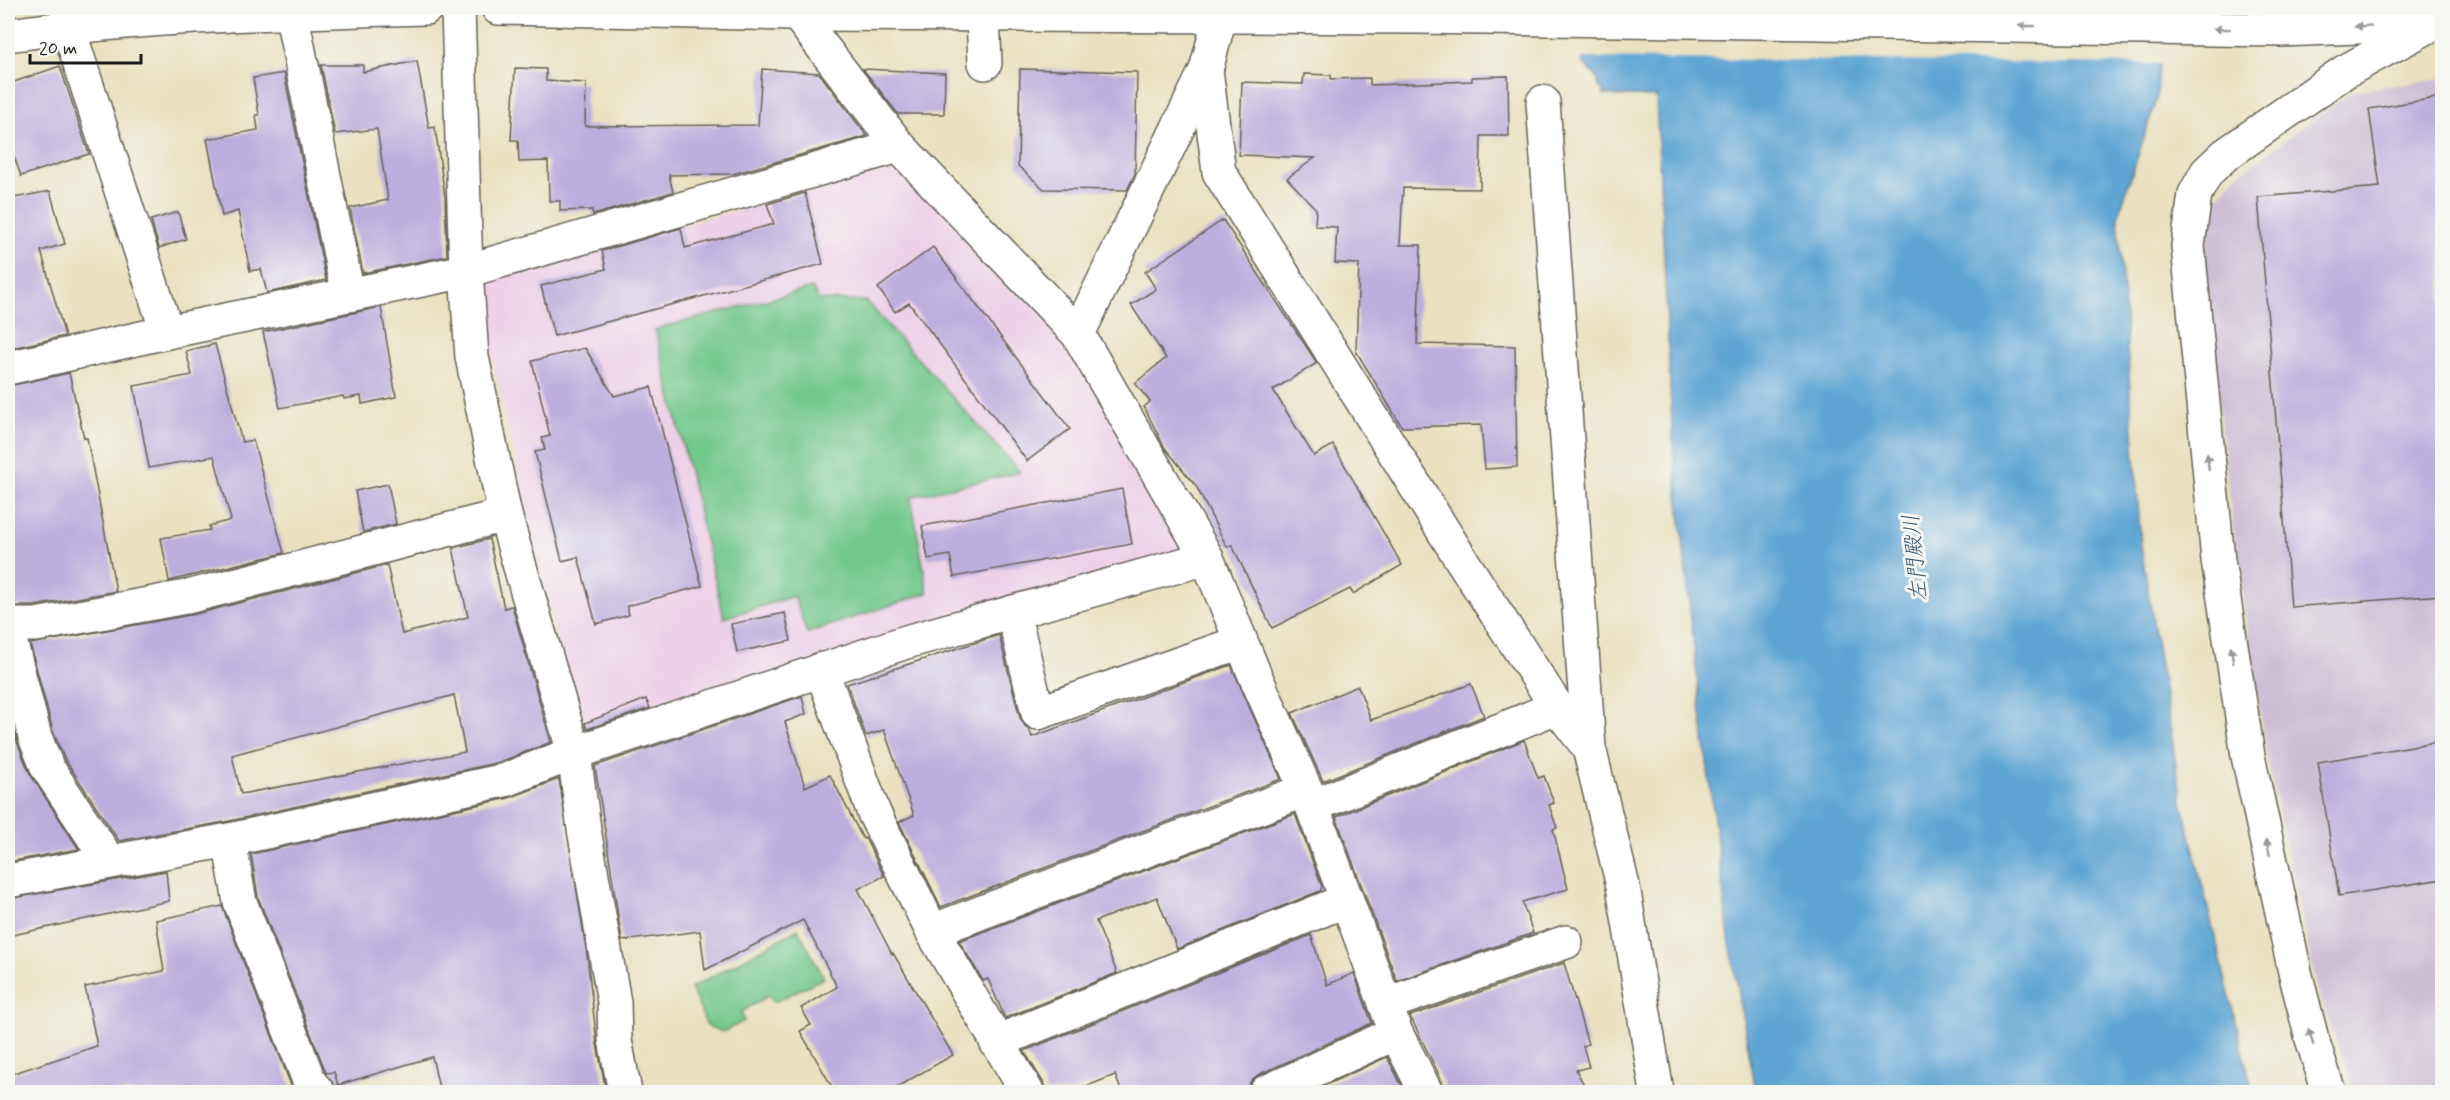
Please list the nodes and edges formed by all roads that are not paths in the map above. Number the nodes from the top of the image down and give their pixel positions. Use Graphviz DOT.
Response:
graph roads {
  1 [pos="426,8"];
  2 [pos="458,8"];
  3 [pos="498,8"];
  4 [pos="291,11"];
  5 [pos="1220,12"];
  6 [pos="1417,12"];
  7 [pos="797,14"];
  8 [pos="983,16"];
  9 [pos="2440,21"];
  10 [pos="68,27"];
  11 [pos="8,35"];
  12 [pos="986,63"];
  13 [pos="1206,70"];
  14 [pos="1544,102"];
  15 [pos="899,146"];
  16 [pos="466,271"];
  17 [pos="348,295"];
  18 [pos="167,332"];
  19 [pos="1078,334"];
  20 [pos="8,369"];
  21 [pos="505,515"];
  22 [pos="1207,558"];
  23 [pos="1013,612"];
  24 [pos="8,625"];
  25 [pos="8,632"];
  26 [pos="1241,642"];
  27 [pos="821,669"];
  28 [pos="1557,707"];
  29 [pos="1589,748"];
  30 [pos="574,753"];
  31 [pos="1309,798"];
  32 [pos="229,840"];
  33 [pos="109,861"];
  34 [pos="8,881"];
  35 [pos="1347,900"];
  36 [pos="932,931"];
  37 [pos="1566,942"];
  38 [pos="1391,1019"];
  39 [pos="996,1042"];
  40 [pos="318,1092"];
  41 [pos="626,1092"];
  42 [pos="1027,1092"];
  43 [pos="1266,1092"];
  44 [pos="1426,1092"];
  45 [pos="1657,1092"];
  46 [pos="2329,1092"];
  1 -- 4 [label="main road"];
  2 -- 16 [label="main road"];
  3 -- 7 [label="main road"];
  4 -- 10 [label="main road"];
  4 -- 17 [label="main road"];
  5 -- 6 [label="main road"];
  5 -- 8 [label="main road"];
  5 -- 13 [label="main road"];
  9 -- 6 [label="main road, one-way"];
  7 -- 8 [label="main road"];
  7 -- 15 [label="main road"];
  8 -- 12 [label="main road"];
  46 -- 9 [label="main road, one-way"];
  10 -- 11 [label="main road"];
  10 -- 18 [label="main road"];
  13 -- 19 [label="main road"];
  13 -- 28 [label="main road"];
  14 -- 29 [label="main road"];
  15 -- 16 [label="main road"];
  15 -- 19 [label="main road"];
  16 -- 17 [label="main road"];
  16 -- 21 [label="main road"];
  17 -- 18 [label="main road"];
  18 -- 20 [label="main road"];
  19 -- 22 [label="main road"];
  21 -- 24 [label="main road"];
  21 -- 30 [label="main road"];
  22 -- 23 [label="main road"];
  22 -- 26 [label="main road"];
  23 -- 26 [label="main road"];
  23 -- 27 [label="main road"];
  25 -- 33 [label="main road"];
  26 -- 31 [label="main road"];
  27 -- 30 [label="main road"];
  27 -- 36 [label="main road"];
  28 -- 29 [label="main road"];
  28 -- 31 [label="main road"];
  29 -- 45 [label="main road"];
  30 -- 32 [label="main road"];
  30 -- 41 [label="main road"];
  31 -- 35 [label="main road"];
  31 -- 36 [label="main road"];
  32 -- 33 [label="main road"];
  32 -- 40 [label="main road"];
  33 -- 34 [label="main road"];
  35 -- 38 [label="main road"];
  35 -- 39 [label="main road"];
  36 -- 39 [label="main road"];
  37 -- 38 [label="main road"];
  38 -- 43 [label="main road"];
  38 -- 44 [label="main road"];
  39 -- 42 [label="main road"];
}
